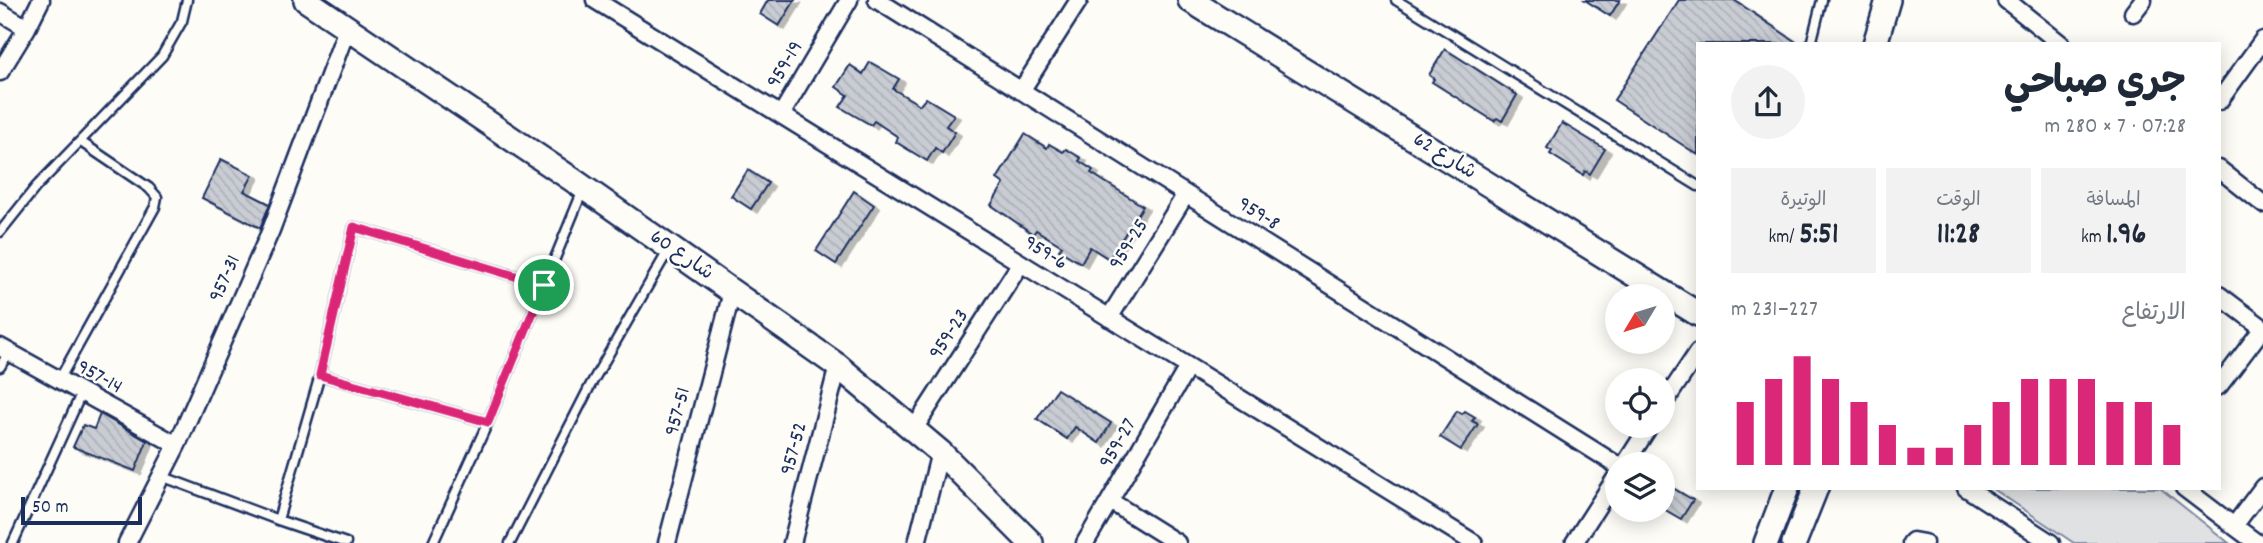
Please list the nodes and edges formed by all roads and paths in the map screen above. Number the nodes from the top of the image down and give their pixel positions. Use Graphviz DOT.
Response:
graph roads {
  1 [pos="41,0"];
  2 [pos="187,0"];
  3 [pos="306,0"];
  4 [pos="595,0"];
  5 [pos="849,0"];
  6 [pos="877,0"];
  7 [pos="1079,0"];
  8 [pos="1190,0"];
  9 [pos="1396,0"];
  10 [pos="1822,0"];
  11 [pos="1888,0"];
  12 [pos="2006,0"];
  13 [pos="0,12"];
  14 [pos="348,26"];
  15 [pos="27,28"];
  16 [pos="2263,40"];
  17 [pos="1812,42"];
  18 [pos="1875,42"];
  19 [pos="2058,42"];
  20 [pos="0,72"];
  21 [pos="1021,91"];
  22 [pos="2221,98"];
  23 [pos="781,115"];
  24 [pos="80,142"];
  25 [pos="2221,171"];
  26 [pos="1696,185"];
  27 [pos="584,188"];
  28 [pos="1186,194"];
  29 [pos="2263,204"];
  30 [pos="0,232"];
  31 [pos="670,248"];
  32 [pos="1021,263"];
  33 [pos="544,285"];
  34 [pos="732,292"];
  35 [pos="2221,296"];
  36 [pos="1696,313"];
  37 [pos="1109,318"];
  38 [pos="2263,328"];
  39 [pos="5,349"];
  40 [pos="1696,355"];
  41 [pos="838,366"];
  42 [pos="0,367"];
  43 [pos="1188,367"];
  44 [pos="320,375"];
  45 [pos="59,380"];
  46 [pos="2221,383"];
  47 [pos="1675,386"];
  48 [pos="82,392"];
  49 [pos="488,422"];
  50 [pos="914,429"];
  51 [pos="177,445"];
  52 [pos="940,452"];
  53 [pos="1605,457"];
  54 [pos="161,476"];
  55 [pos="2263,487"];
  56 [pos="1786,490"];
  57 [pos="1815,490"];
  58 [pos="1969,490"];
  59 [pos="2187,490"];
  60 [pos="1605,495"];
  61 [pos="1110,501"];
  62 [pos="278,520"];
  63 [pos="2234,526"];
  64 [pos="13,543"];
  65 [pos="127,543"];
  66 [pos="346,543"];
  67 [pos="433,543"];
  68 [pos="510,543"];
  69 [pos="667,543"];
  70 [pos="792,543"];
  71 [pos="917,543"];
  72 [pos="1031,543"];
  73 [pos="1085,543"];
  74 [pos="1177,543"];
  75 [pos="1474,543"];
  76 [pos="1574,543"];
  77 [pos="1766,543"];
  78 [pos="1794,543"];
  79 [pos="2051,543"];
  80 [pos="2257,543"];
  1 -- 15 [label="street"];
  2 -- 24 [label="lane"];
  3 -- 14 [label="street, شارع 60"];
  4 -- 23 [label="street, 959-6"];
  5 -- 23 [label="street, 959-19"];
  6 -- 21 [label="street, 959-8"];
  7 -- 21 [label="street"];
  8 -- 36 [label="street, شارع 62"];
  9 -- 26 [label="lane"];
  10 -- 17 [label="lane"];
  11 -- 18 [label="street"];
  12 -- 19 [label="street"];
  13 -- 15 [label="street"];
  14 -- 27 [label="street, شارع 60"];
  14 -- 51 [label="street, 957-31"];
  15 -- 20 [label="street"];
  16 -- 22 [label="street"];
  21 -- 28 [label="street, 959-8"];
  23 -- 32 [label="street, 959-6"];
  24 -- 30 [label="lane"];
  24 -- 45 [label="lane"];
  25 -- 29 [label="street"];
  27 -- 31 [label="street, شارع 60"];
  27 -- 33 [label="lane"];
  28 -- 37 [label="street, 959-25"];
  28 -- 53 [label="street, 959-8"];
  31 -- 34 [label="street, شارع 60"];
  31 -- 68 [label="lane"];
  32 -- 37 [label="street, 959-6"];
  32 -- 50 [label="street, 959-23"];
  33 -- 44 [label="lane"];
  33 -- 49 [label="lane"];
  34 -- 41 [label="street, شارع 60"];
  34 -- 69 [label="street, 957-51"];
  35 -- 38 [label="street"];
  37 -- 43 [label="street, 959-6"];
  38 -- 46 [label="street"];
  39 -- 42 [label="lane"];
  39 -- 45 [label="street, 957-14"];
  40 -- 47 [label="street"];
  41 -- 50 [label="street, شارع 60"];
  41 -- 70 [label="street, 957-52"];
  43 -- 61 [label="street, 959-27"];
  43 -- 75 [label="street, 959-6"];
  44 -- 49 [label="lane"];
  44 -- 62 [label="lane"];
  45 -- 48 [label="street, 957-14"];
  48 -- 51 [label="street, 957-14"];
  48 -- 64 [label="lane"];
  49 -- 67 [label="lane"];
  50 -- 52 [label="street, شارع 60"];
  51 -- 54 [label="street, 957-31"];
  52 -- 71 [label="street"];
  52 -- 72 [label="street, شارع 60"];
  54 -- 62 [label="lane"];
  54 -- 65 [label="street, 957-31"];
  55 -- 63 [label="street"];
  56 -- 77 [label="street"];
  57 -- 78 [label="street"];
  58 -- 79 [label="street"];
  59 -- 63 [label="street"];
  60 -- 76 [label="street"];
  61 -- 73 [label="street, 959-27"];
  61 -- 74 [label="street"];
  62 -- 66 [label="lane"];
  63 -- 80 [label="street"];
}
